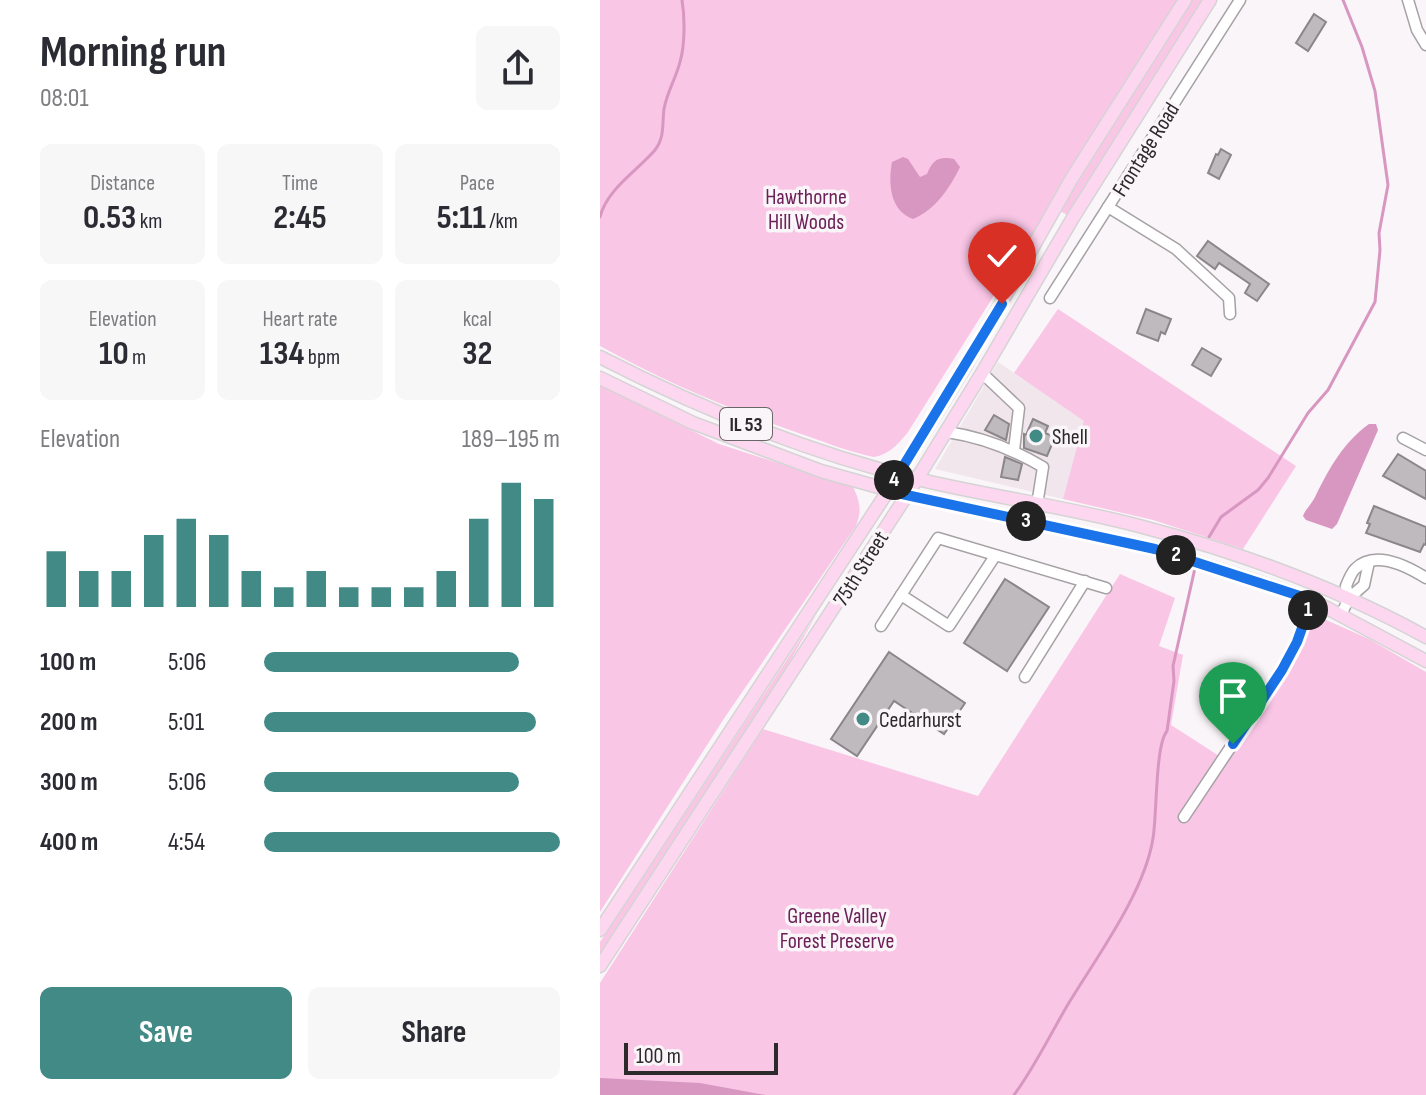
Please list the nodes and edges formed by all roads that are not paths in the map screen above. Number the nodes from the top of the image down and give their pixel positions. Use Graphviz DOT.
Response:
graph roads {
  1 [pos="1185,0"];
  2 [pos="1210,0"];
  3 [pos="1240,0"];
  4 [pos="1408,0"];
  5 [pos="1426,45"];
  6 [pos="1108,207"];
  7 [pos="1050,298"];
  8 [pos="1230,314"];
  9 [pos="600,357"];
  10 [pos="982,373"];
  11 [pos="600,378"];
  12 [pos="947,432"];
  13 [pos="1403,438"];
  14 [pos="1014,450"];
  15 [pos="1426,450"];
  16 [pos="898,473"];
  17 [pos="917,479"];
  18 [pos="888,491"];
  19 [pos="907,495"];
  20 [pos="1037,505"];
  21 [pos="995,556"];
  22 [pos="1426,578"];
  23 [pos="1085,581"];
  24 [pos="1106,588"];
  25 [pos="901,595"];
  26 [pos="1349,598"];
  27 [pos="1312,600"];
  28 [pos="1341,615"];
  29 [pos="881,626"];
  30 [pos="1426,637"];
  31 [pos="1426,661"];
  32 [pos="1025,677"];
  33 [pos="1184,817"];
  34 [pos="600,930"];
  35 [pos="600,966"];
  1 -- 16 [label="main road, 75th Street"];
  2 -- 10 [label="main road, 75th Street"];
  3 -- 6 [label="street, Frontage Road"];
  4 -- 5 [label="street"];
  6 -- 7 [label="street, Frontage Road"];
  6 -- 8 [label="street"];
  9 -- 16 [label="main road, IL 53"];
  10 -- 12 [label="main road, 75th Street"];
  10 -- 14 [label="street"];
  11 -- 18 [label="main road, IL 53"];
  12 -- 14 [label="street"];
  12 -- 17 [label="main road, 75th Street"];
  13 -- 15 [label="street"];
  14 -- 20 [label="street"];
  16 -- 17 [label="main road, IL 53"];
  16 -- 18 [label="main road, 75th Street"];
  17 -- 19 [label="main road, 75th Street"];
  17 -- 20 [label="main road, IL 53"];
  18 -- 19 [label="main road, IL 53"];
  18 -- 34 [label="main road, 75th Street"];
  19 -- 27 [label="main road, IL 53"];
  19 -- 35 [label="main road, 75th Street"];
  20 -- 26 [label="main road, IL 53"];
  21 -- 23 [label="street"];
  21 -- 25 [label="street"];
  21 -- 25 [label="street"];
  22 -- 26 [label="street"];
  23 -- 24 [label="street"];
  23 -- 32 [label="street"];
  25 -- 29 [label="street"];
  26 -- 28 [label="street"];
  26 -- 30 [label="main road, IL 53"];
  27 -- 28 [label="main road, IL 53"];
  27 -- 33 [label="street"];
  28 -- 31 [label="main road, IL 53"];
}
